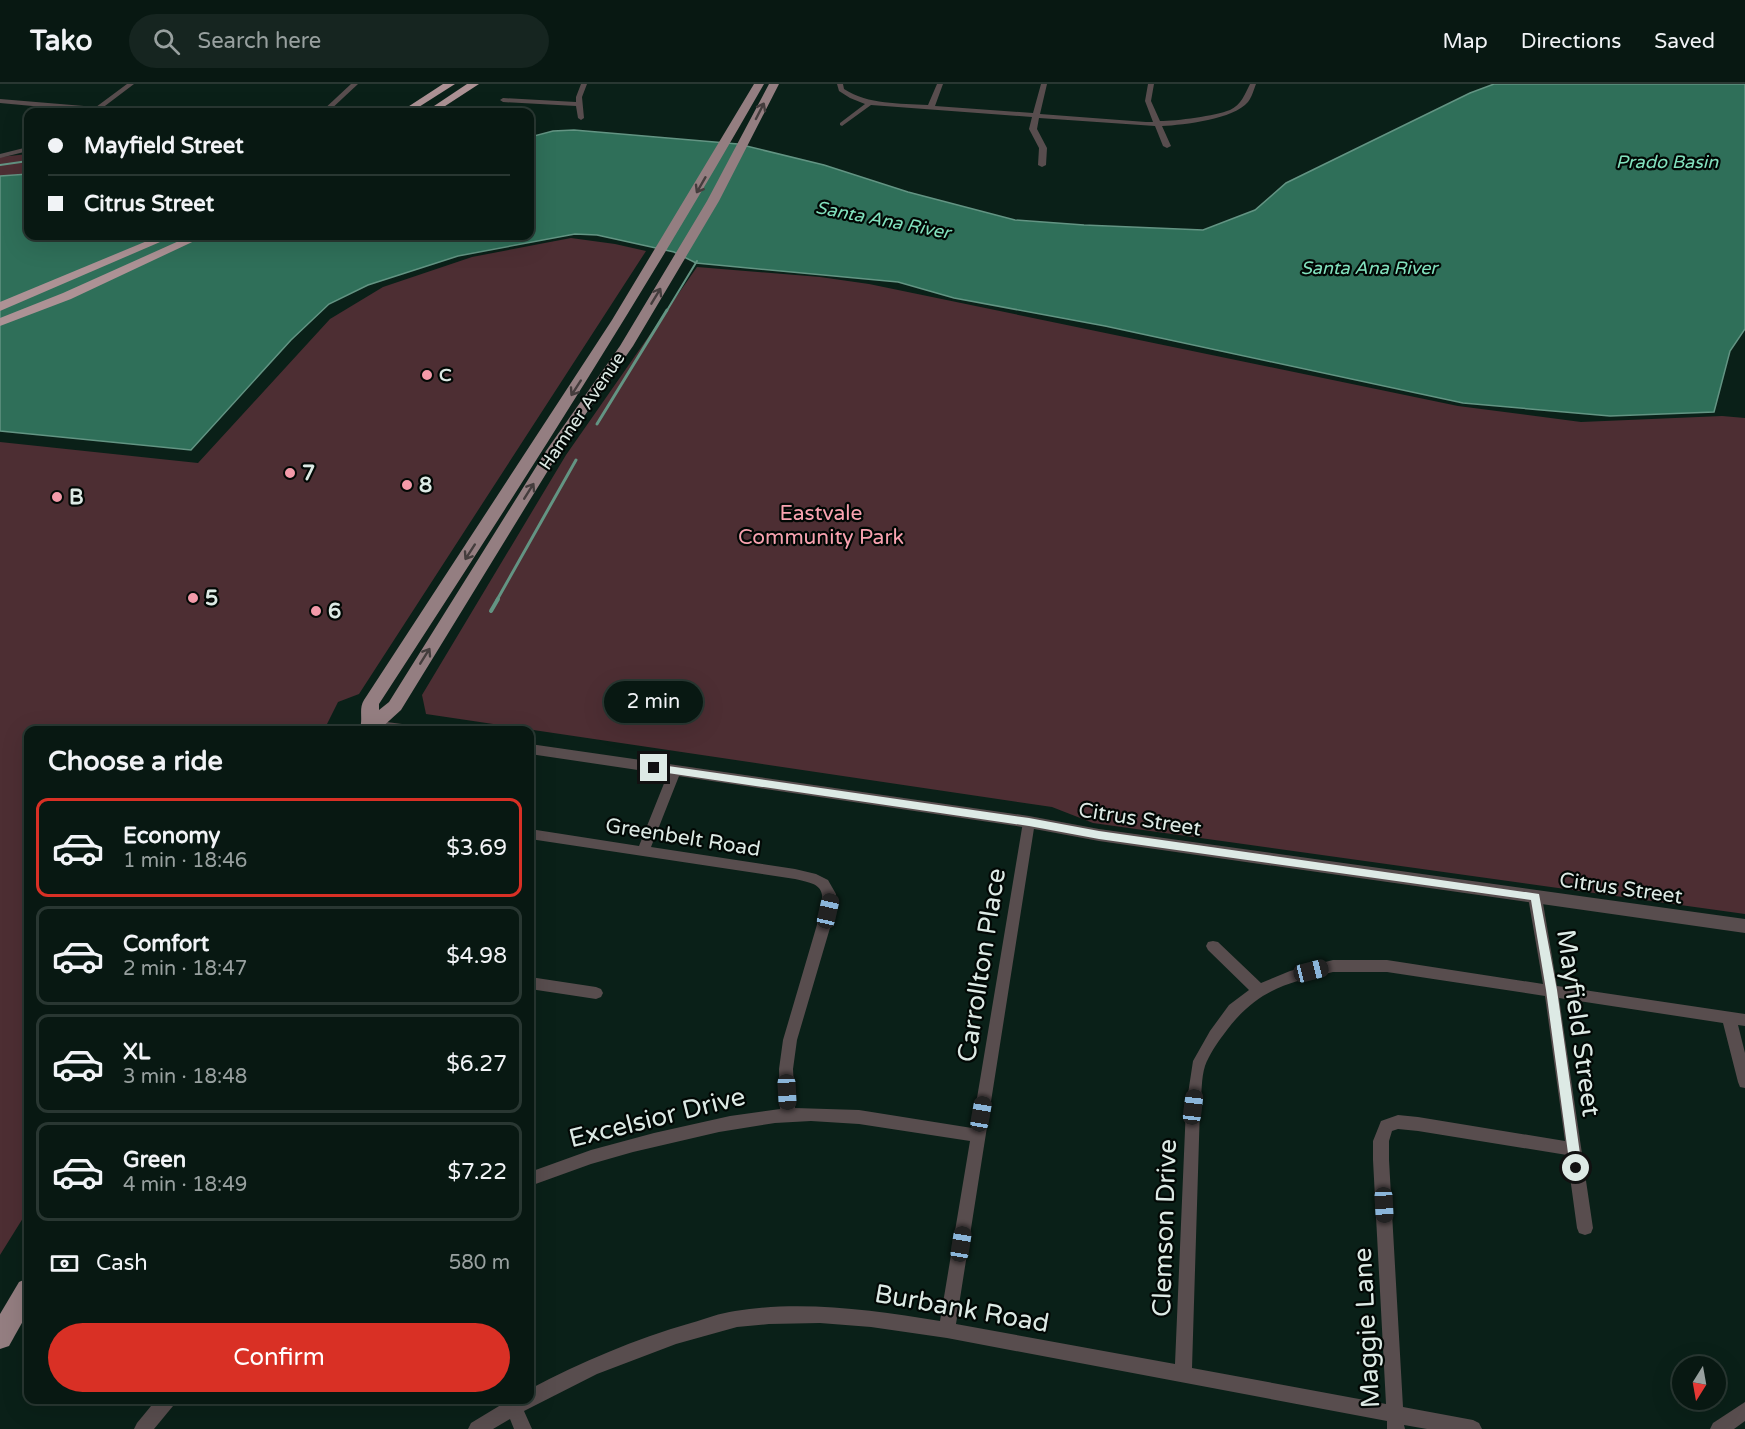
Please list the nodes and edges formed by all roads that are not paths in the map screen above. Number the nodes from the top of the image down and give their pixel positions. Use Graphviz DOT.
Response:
graph roads {
  1 [pos="131,84"];
  2 [pos="355,84"];
  3 [pos="437,84"];
  4 [pos="450,84"];
  5 [pos="462,84"];
  6 [pos="474,84"];
  7 [pos="584,84"];
  8 [pos="759,84"];
  9 [pos="774,84"];
  10 [pos="840,84"];
  11 [pos="940,84"];
  12 [pos="1044,84"];
  13 [pos="1151,84"];
  14 [pos="1253,84"];
  15 [pos="503,100"];
  16 [pos="0,101"];
  17 [pos="870,103"];
  18 [pos="580,104"];
  19 [pos="931,107"];
  20 [pos="66,108"];
  21 [pos="99,108"];
  22 [pos="328,108"];
  23 [pos="399,108"];
  24 [pos="411,108"];
  25 [pos="424,108"];
  26 [pos="436,108"];
  27 [pos="1035,116"];
  28 [pos="581,118"];
  29 [pos="842,124"];
  30 [pos="1159,124"];
  31 [pos="1167,147"];
  32 [pos="24,150"];
  33 [pos="0,156"];
  34 [pos="1042,165"];
  35 [pos="144,240"];
  36 [pos="159,240"];
  37 [pos="175,240"];
  38 [pos="190,240"];
  39 [pos="0,301"];
  40 [pos="0,307"];
  41 [pos="0,315"];
  42 [pos="0,322"];
  43 [pos="370,726"];
  44 [pos="372,726"];
  45 [pos="534,750"];
  46 [pos="675,771"];
  47 [pos="1029,822"];
  48 [pos="534,835"];
  49 [pos="643,851"];
  50 [pos="1535,897"];
  51 [pos="1745,926"];
  52 [pos="1214,945"];
  53 [pos="534,983"];
  54 [pos="1259,990"];
  55 [pos="1551,990"];
  56 [pos="596,993"];
  57 [pos="1729,1017"];
  58 [pos="1745,1020"];
  59 [pos="1745,1082"];
  60 [pos="788,1115"];
  61 [pos="978,1136"];
  62 [pos="1572,1149"];
  63 [pos="534,1177"];
  64 [pos="1585,1228"];
  65 [pos="24,1297"];
  66 [pos="947,1330"];
  67 [pos="0,1337"];
  68 [pos="1183,1373"];
  69 [pos="534,1395"];
  70 [pos="164,1404"];
  71 [pos="518,1404"];
  72 [pos="523,1404"];
  73 [pos="1745,1411"];
  74 [pos="1396,1422"];
  75 [pos="142,1429"];
  76 [pos="477,1429"];
  77 [pos="523,1429"];
  78 [pos="1473,1429"];
  79 [pos="1719,1429"];
  1 -- 21 [label="street"];
  2 -- 22 [label="street"];
  3 -- 23 [label="highway"];
  4 -- 24 [label="highway"];
  5 -- 25 [label="highway"];
  6 -- 26 [label="highway"];
  7 -- 18 [label="street"];
  8 -- 43 [label="main road, Hamner Avenue, one-way"];
  44 -- 9 [label="main road, Hamner Avenue, one-way"];
  10 -- 17 [label="street"];
  11 -- 19 [label="street"];
  12 -- 27 [label="street"];
  13 -- 30 [label="street"];
  14 -- 30 [label="street"];
  15 -- 18 [label="street"];
  16 -- 20 [label="street"];
  17 -- 19 [label="street"];
  17 -- 29 [label="street"];
  18 -- 28 [label="street"];
  19 -- 27 [label="street"];
  27 -- 30 [label="street"];
  27 -- 34 [label="street"];
  30 -- 31 [label="street"];
  32 -- 33 [label="street"];
  35 -- 39 [label="highway"];
  36 -- 40 [label="highway"];
  37 -- 41 [label="highway"];
  38 -- 42 [label="highway"];
  45 -- 46 [label="street, Citrus Street"];
  46 -- 47 [label="street, Citrus Street"];
  46 -- 49 [label="street"];
  47 -- 50 [label="street, Citrus Street"];
  47 -- 61 [label="street, Carrollton Place"];
  48 -- 49 [label="street, Greenbelt Road"];
  49 -- 60 [label="street, Greenbelt Road"];
  50 -- 51 [label="street, Citrus Street"];
  50 -- 55 [label="street, Mayfield Street"];
  52 -- 54 [label="street"];
  53 -- 56 [label="street"];
  54 -- 55 [label="street, Clemson Drive"];
  54 -- 68 [label="street, Clemson Drive"];
  55 -- 57 [label="street, Clemson Drive"];
  55 -- 62 [label="street, Mayfield Street"];
  57 -- 58 [label="street, Clemson Drive"];
  57 -- 59 [label="street"];
  60 -- 61 [label="street, Excelsior Drive"];
  60 -- 63 [label="street, Excelsior Drive"];
  61 -- 66 [label="street, Carrollton Place"];
  62 -- 64 [label="street, Mayfield Street"];
  62 -- 74 [label="street, Maggie Lane"];
  65 -- 67 [label="main road"];
  66 -- 68 [label="street, Burbank Road"];
  66 -- 69 [label="street, Burbank Road"];
  68 -- 74 [label="street, Burbank Road"];
  70 -- 75 [label="street"];
  71 -- 76 [label="street, Burbank Road"];
  72 -- 77 [label="street"];
  73 -- 79 [label="street"];
  74 -- 78 [label="street, Burbank Road"];
}
